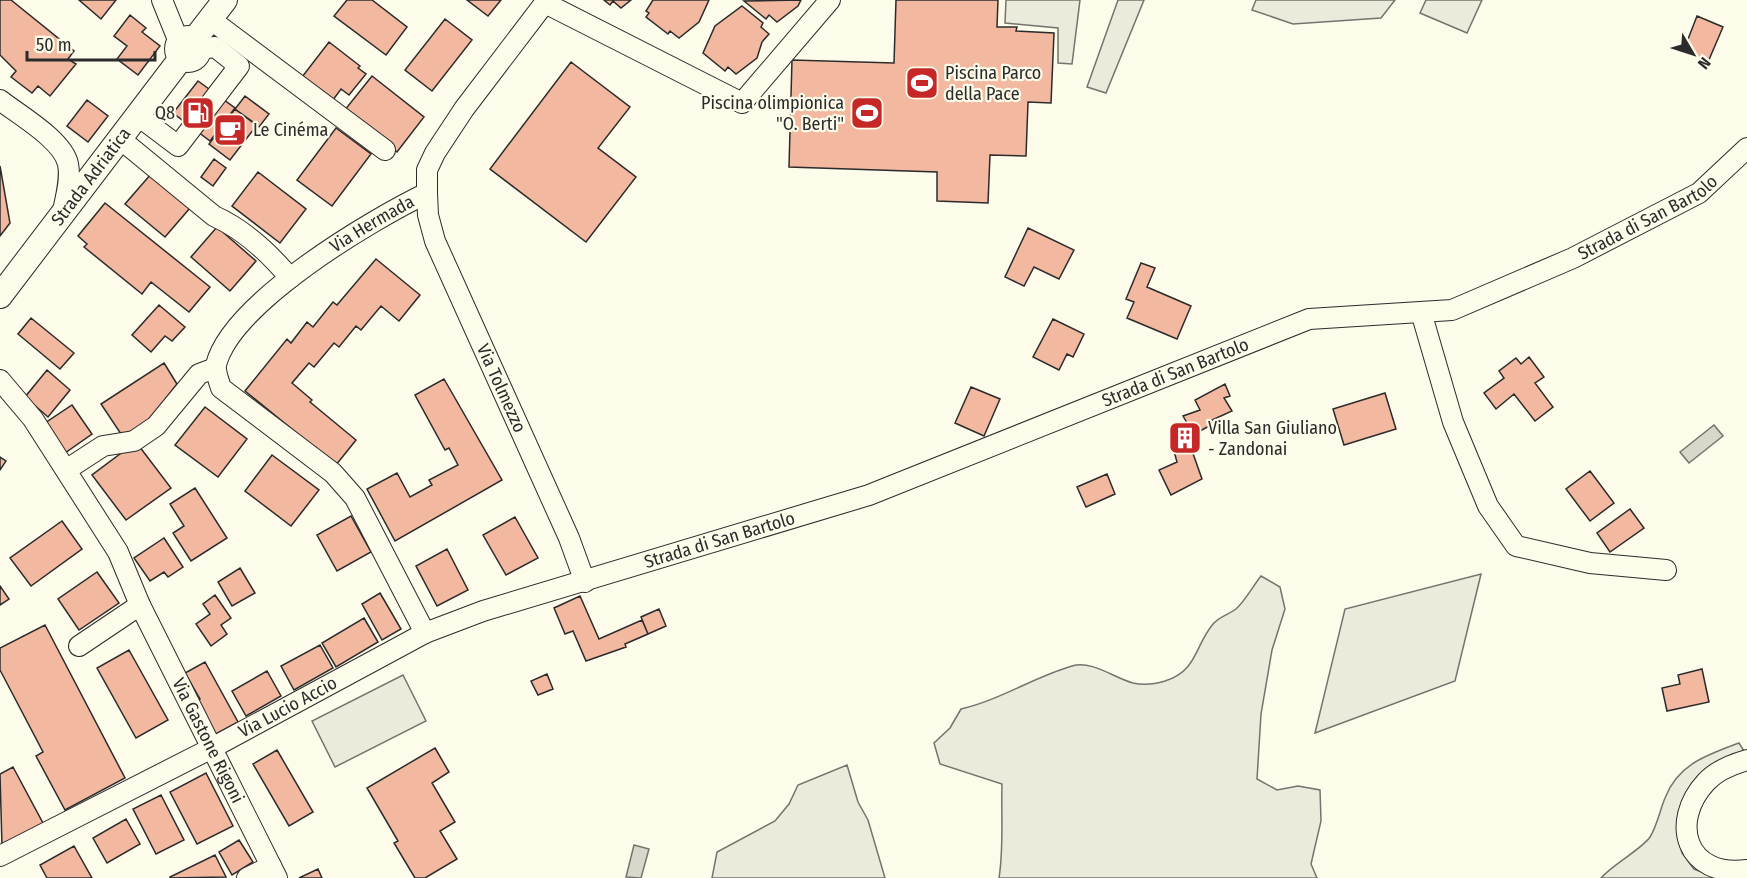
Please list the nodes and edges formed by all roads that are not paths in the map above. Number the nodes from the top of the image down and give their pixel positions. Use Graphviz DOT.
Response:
graph roads {
  1 [pos="162,0"];
  2 [pos="830,0"];
  3 [pos="546,2"];
  4 [pos="218,9"];
  5 [pos="188,47"];
  6 [pos="0,100"];
  7 [pos="137,115"];
  8 [pos="119,138"];
  9 [pos="1747,148"];
  10 [pos="385,150"];
  11 [pos="427,193"];
  12 [pos="63,211"];
  13 [pos="290,278"];
  14 [pos="0,296"];
  15 [pos="1421,312"];
  16 [pos="215,368"];
  17 [pos="0,380"];
  18 [pos="66,470"];
  19 [pos="1666,570"];
  20 [pos="585,582"];
  21 [pos="140,605"];
  22 [pos="425,633"];
  23 [pos="78,646"];
  24 [pos="210,749"];
  25 [pos="1747,760"];
  26 [pos="0,856"];
  27 [pos="1747,870"];
  28 [pos="274,872"];
  29 [pos="248,878"];
  1 -- 5 [label="street"];
  2 -- 3 [label="street, Via Hermada"];
  3 -- 11 [label="street, Via Hermada"];
  4 -- 5 [label="main road, Strada Adriatica"];
  4 -- 10 [label="street, Strada Adriatica"];
  5 -- 7 [label="main road, Strada Adriatica"];
  5 -- 7 [label="street"];
  6 -- 12 [label="street"];
  7 -- 8 [label="main road, Strada Adriatica"];
  8 -- 12 [label="main road, Strada Adriatica"];
  8 -- 13 [label="street"];
  9 -- 15 [label="street, Strada di San Bartolo"];
  11 -- 13 [label="street, Via Hermada"];
  11 -- 20 [label="street, Via Tolmezzo"];
  12 -- 14 [label="main road, Strada Adriatica"];
  13 -- 16 [label="street, Via Hermada"];
  15 -- 19 [label="street"];
  15 -- 20 [label="street, Strada di San Bartolo"];
  16 -- 18 [label="street"];
  16 -- 22 [label="street"];
  17 -- 18 [label="street, Via Gastone Rigoni"];
  18 -- 21 [label="street, Via Gastone Rigoni"];
  20 -- 22 [label="street, Via Lucio Accio"];
  21 -- 23 [label="street"];
  21 -- 24 [label="street, Via Gastone Rigoni"];
  22 -- 24 [label="street, Via Lucio Accio"];
  24 -- 26 [label="street, Via Lucio Accio"];
  24 -- 28 [label="street, Via Gastone Rigoni"];
  25 -- 27 [label="street"];
  28 -- 29 [label="street"];
}
